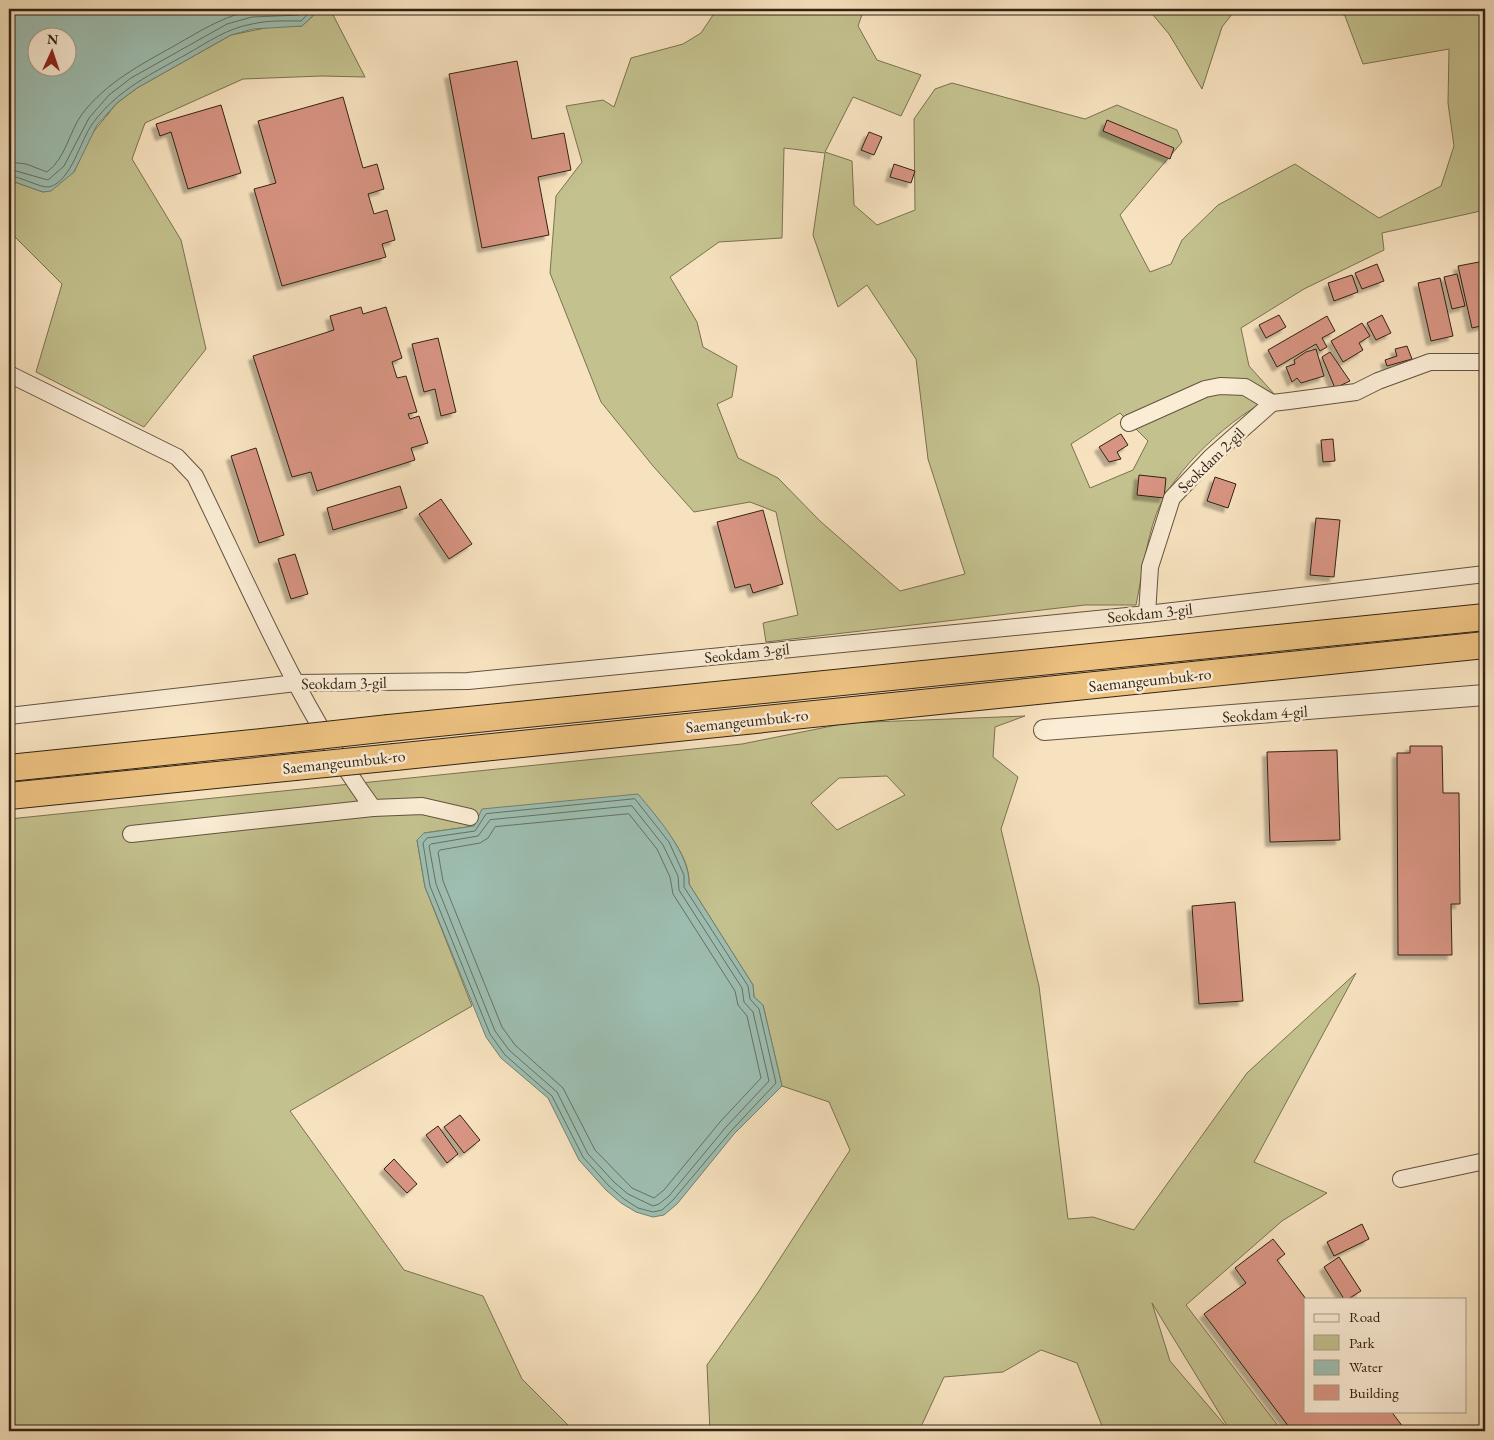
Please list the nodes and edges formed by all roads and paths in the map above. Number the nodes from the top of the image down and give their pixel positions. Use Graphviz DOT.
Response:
graph roads {
  1 [pos="1485,362"];
  2 [pos="9,374"];
  3 [pos="1272,403"];
  4 [pos="1129,423"];
  5 [pos="1485,574"];
  6 [pos="1147,614"];
  7 [pos="1485,617"];
  8 [pos="1485,645"];
  9 [pos="296,683"];
  10 [pos="1485,695"];
  11 [pos="9,716"];
  12 [pos="1044,730"];
  13 [pos="9,768"];
  14 [pos="9,796"];
  15 [pos="373,808"];
  16 [pos="470,817"];
  17 [pos="131,834"];
  18 [pos="1485,1161"];
  19 [pos="1401,1179"];
  1 -- 3 [label="street"];
  2 -- 9 [label="street"];
  3 -- 4 [label="street"];
  3 -- 6 [label="street, Seokdam 2-gil"];
  5 -- 6 [label="street, Seokdam 3-gil"];
  6 -- 9 [label="street, Seokdam 3-gil"];
  7 -- 13 [label="highway, Saemangeumbuk-ro, bridge"];
  8 -- 14 [label="highway, Saemangeumbuk-ro, bridge"];
  9 -- 11 [label="street, Seokdam 3-gil"];
  9 -- 15 [label="street"];
  10 -- 12 [label="street, Seokdam 4-gil"];
  15 -- 16 [label="street"];
  15 -- 17 [label="street"];
  18 -- 19 [label="street"];
}
